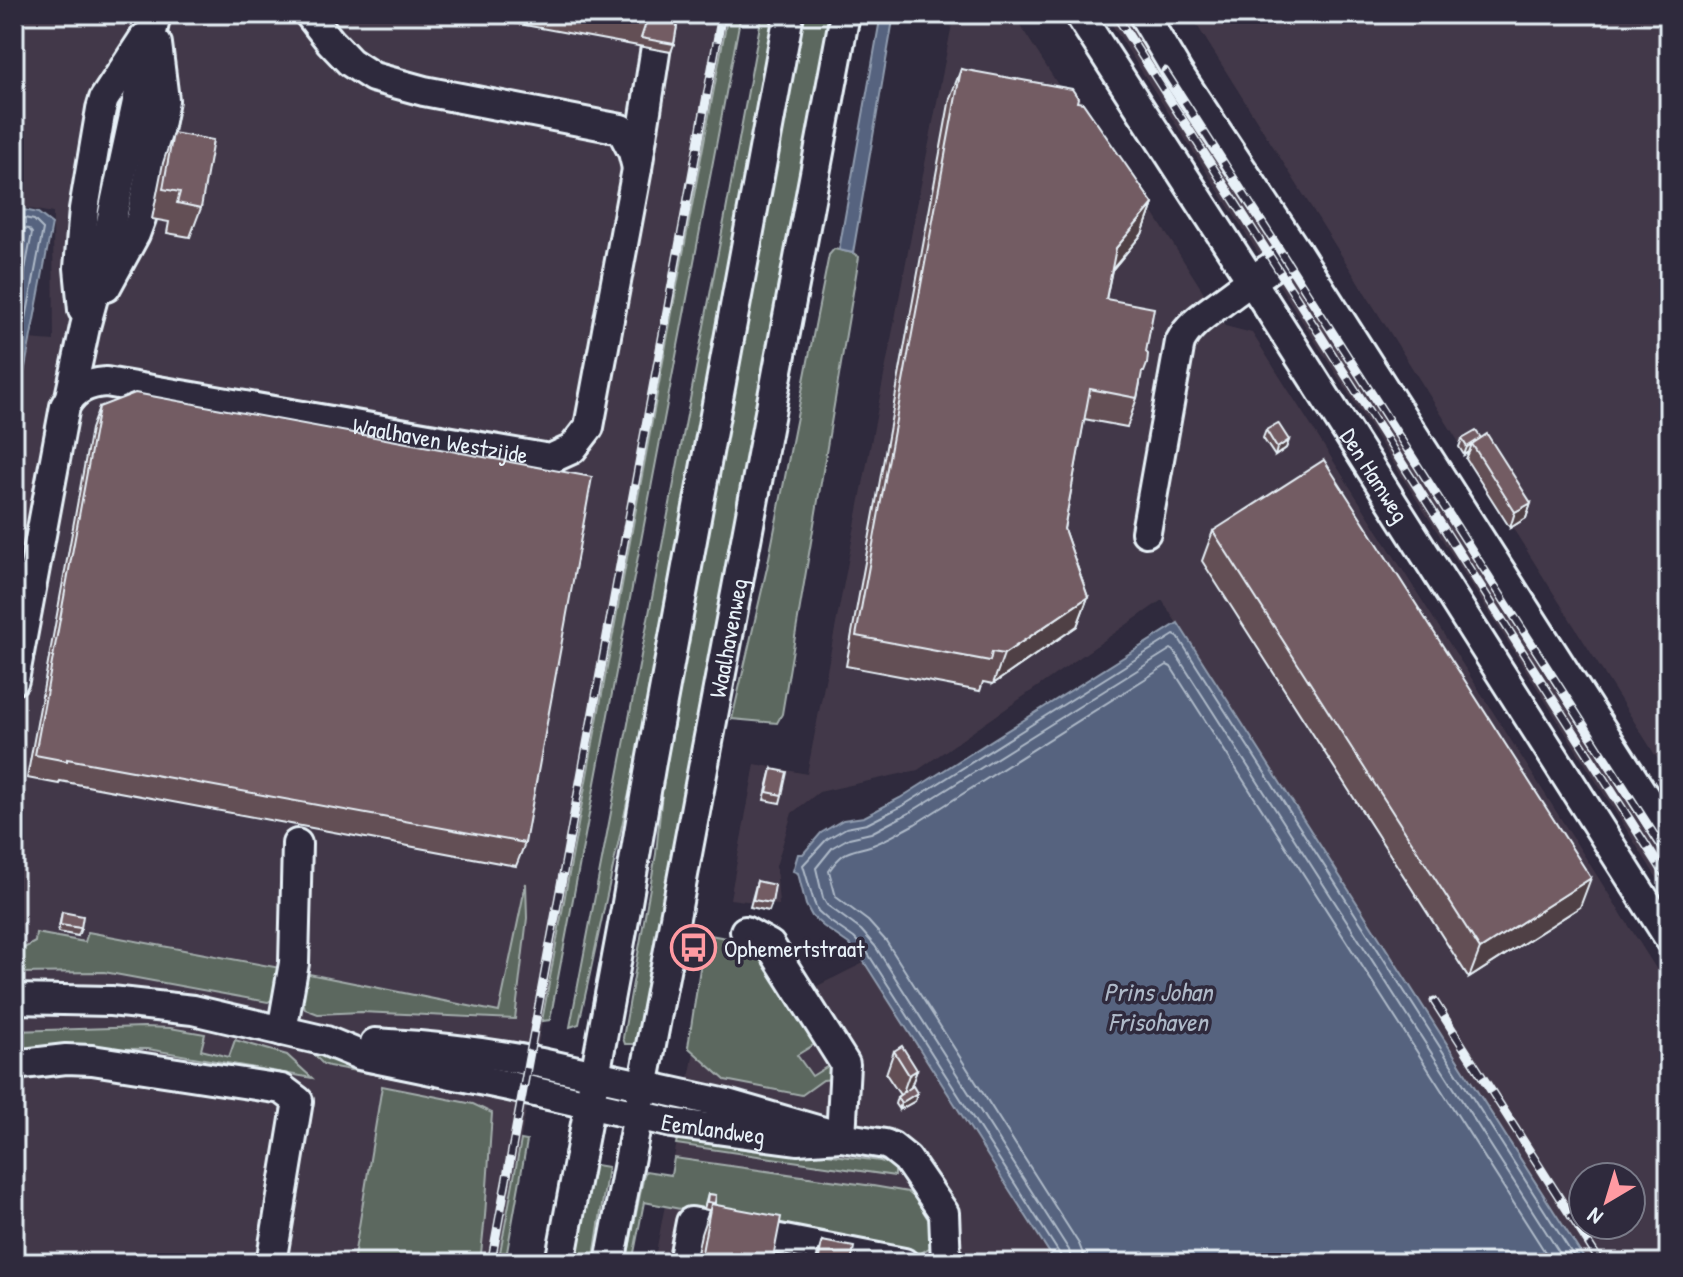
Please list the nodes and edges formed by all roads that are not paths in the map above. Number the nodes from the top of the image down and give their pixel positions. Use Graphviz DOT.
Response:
graph roads {
  1 [pos="309,14"];
  2 [pos="661,14"];
  3 [pos="789,14"];
  4 [pos="845,14"];
  5 [pos="1079,14"];
  6 [pos="1143,14"];
  7 [pos="155,17"];
  8 [pos="637,169"];
  9 [pos="1296,251"];
  10 [pos="1251,280"];
  11 [pos="70,397"];
  12 [pos="1146,532"];
  13 [pos="14,680"];
  14 [pos="1669,835"];
  15 [pos="297,844"];
  16 [pos="745,931"];
  17 [pos="1669,938"];
  18 [pos="14,999"];
  19 [pos="282,1031"];
  20 [pos="326,1041"];
  21 [pos="14,1065"];
  22 [pos="595,1075"];
  23 [pos="642,1085"];
  24 [pos="588,1104"];
  25 [pos="637,1115"];
  26 [pos="841,1137"];
  27 [pos="784,1252"];
  28 [pos="861,1259"];
  29 [pos="271,1263"];
  30 [pos="560,1263"];
  31 [pos="610,1263"];
  32 [pos="683,1263"];
  33 [pos="904,1263"];
  34 [pos="946,1263"];
  1 -- 8 [label="street"];
  2 -- 8 [label="street, Waalhaven Westzijde"];
  3 -- 22 [label="street"];
  4 -- 23 [label="street, Waalhavenweg"];
  5 -- 10 [label="street, Den Hamweg"];
  6 -- 9 [label="street"];
  7 -- 11 [label="street"];
  8 -- 11 [label="street, Waalhaven Westzijde"];
  9 -- 10 [label="street"];
  9 -- 14 [label="street"];
  10 -- 12 [label="street"];
  10 -- 17 [label="street, Den Hamweg"];
  11 -- 13 [label="street"];
  15 -- 19 [label="street"];
  16 -- 26 [label="street"];
  18 -- 19 [label="street"];
  19 -- 20 [label="street"];
  20 -- 22 [label="street"];
  20 -- 24 [label="street"];
  21 -- 29 [label="street"];
  22 -- 23 [label="street, Eemlandweg"];
  22 -- 24 [label="street"];
  23 -- 25 [label="street, Waalhavenweg"];
  23 -- 26 [label="street, Eemlandweg"];
  24 -- 25 [label="street, Eemlandweg"];
  24 -- 30 [label="street"];
  25 -- 26 [label="street, Eemlandweg"];
  25 -- 31 [label="street, Waalhavenweg"];
  26 -- 34 [label="street, Eemlandweg"];
  27 -- 28 [label="street"];
  27 -- 32 [label="street"];
  28 -- 33 [label="street"];
}
